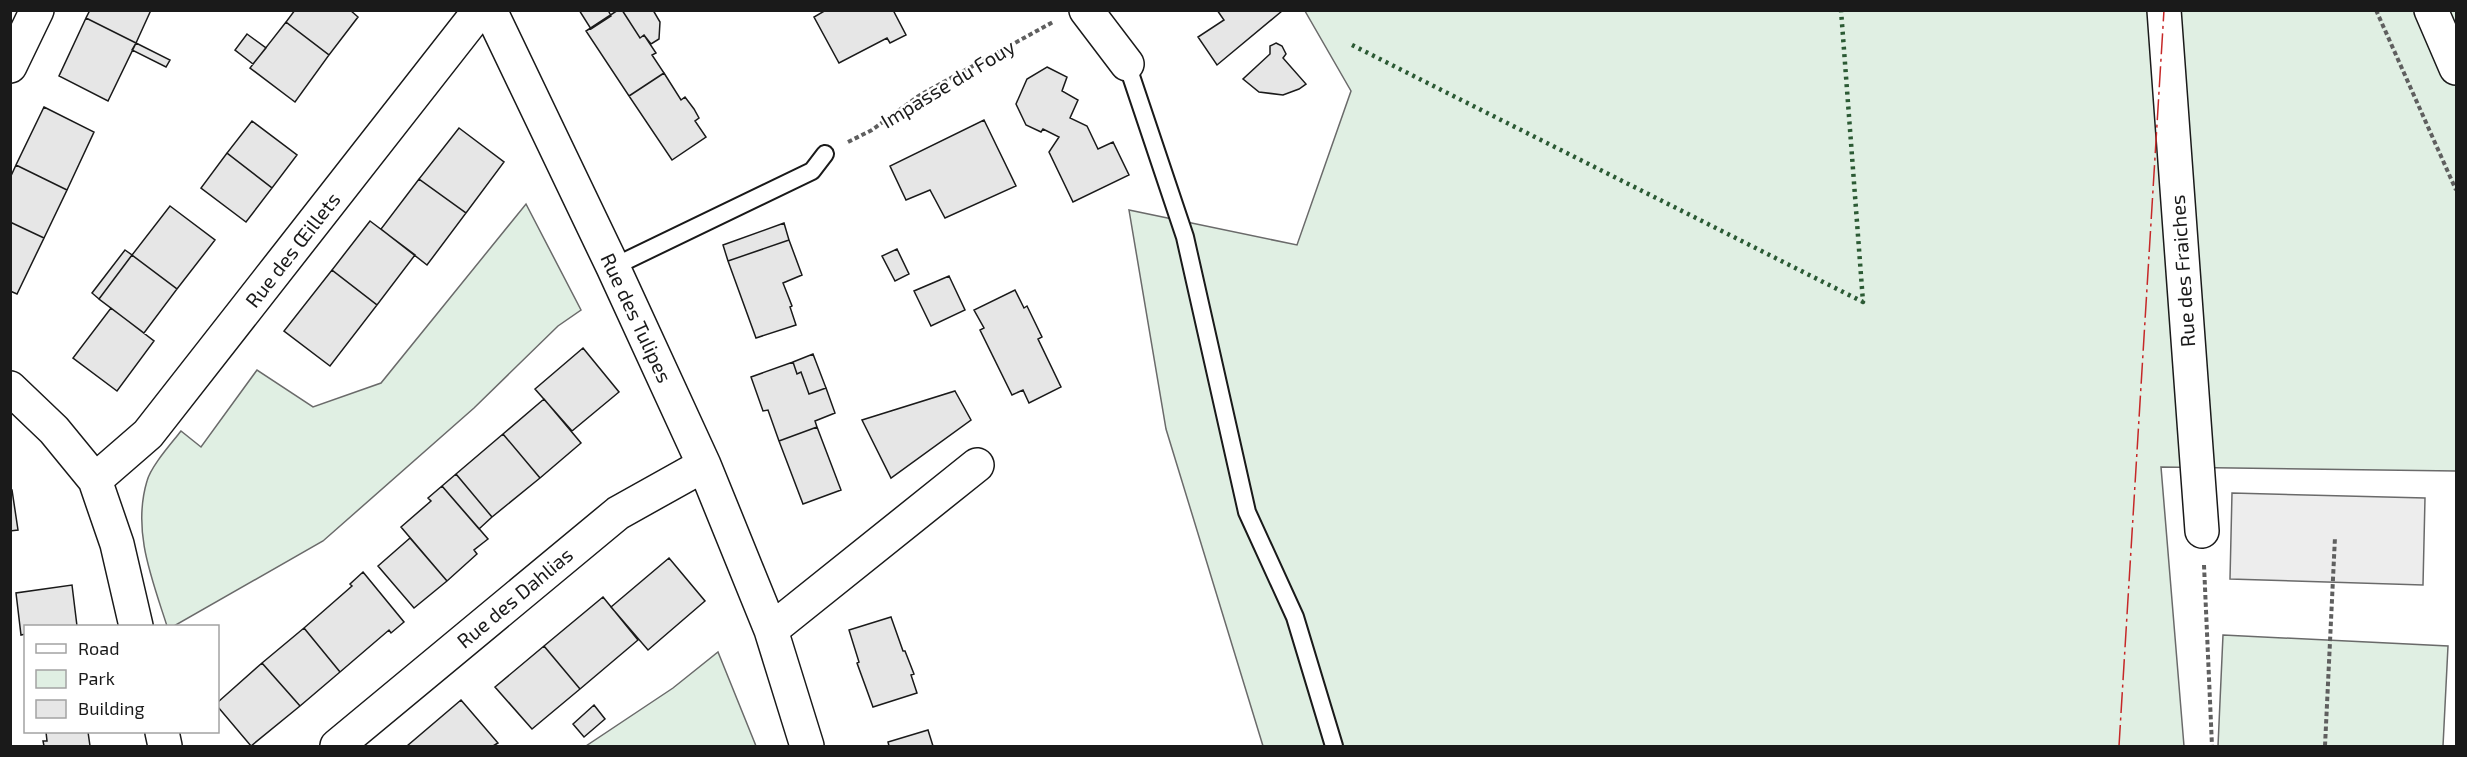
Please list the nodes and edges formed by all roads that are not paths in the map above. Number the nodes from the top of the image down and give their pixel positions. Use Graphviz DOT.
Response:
graph roads {
  1 [pos="37,10"];
  2 [pos="480,10"];
  3 [pos="490,10"];
  4 [pos="2163,10"];
  5 [pos="2431,10"];
  6 [pos="1074,13"];
  7 [pos="1127,64"];
  8 [pos="10,66"];
  9 [pos="2457,68"];
  10 [pos="825,154"];
  11 [pos="613,267"];
  12 [pos="10,388"];
  13 [pos="704,465"];
  14 [pos="977,465"];
  15 [pos="95,480"];
  16 [pos="2202,531"];
  17 [pos="136,625"];
  18 [pos="771,630"];
  19 [pos="338,747"];
  20 [pos="807,747"];
  21 [pos="1334,747"];
  1 -- 8 [label="street"];
  2 -- 15 [label="street, Rue des Œillets"];
  3 -- 11 [label="street, Rue des Tulipes"];
  4 -- 16 [label="street, Rue des Fraiches"];
  5 -- 9 [label="street"];
  6 -- 7 [label="street"];
  7 -- 21 [label="lane"];
  10 -- 11 [label="lane"];
  11 -- 13 [label="street, Rue des Tulipes"];
  12 -- 15 [label="street"];
  13 -- 18 [label="street, Rue des Tulipes"];
  13 -- 19 [label="street, Rue des Dahlias"];
  14 -- 18 [label="street"];
  15 -- 17 [label="street"];
  18 -- 20 [label="street, Rue des Tulipes"];
}
